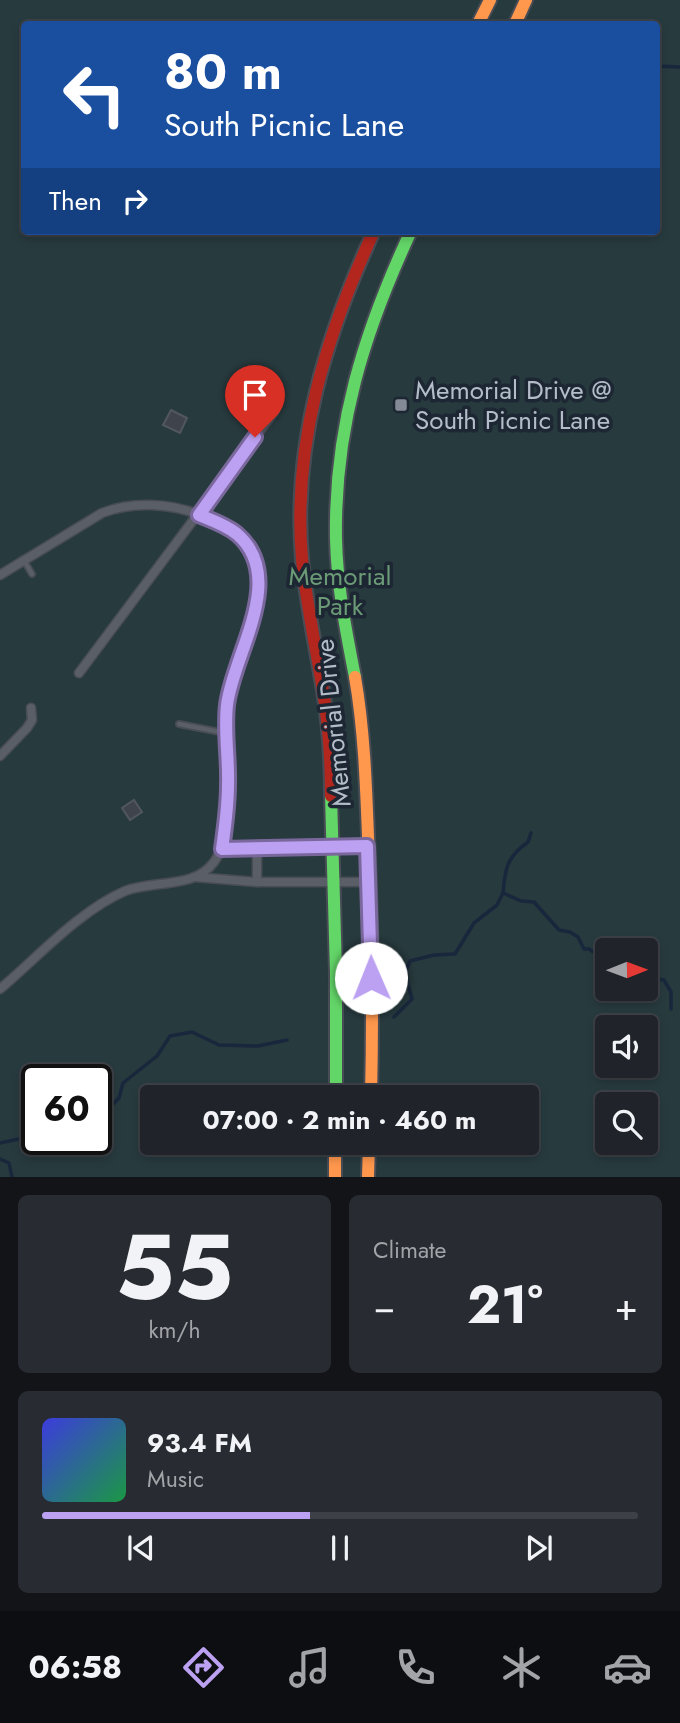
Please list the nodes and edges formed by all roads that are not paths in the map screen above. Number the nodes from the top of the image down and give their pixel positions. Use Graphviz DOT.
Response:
graph roads {
  1 [pos="490,0"];
  2 [pos="526,0"];
  3 [pos="480,21"];
  4 [pos="516,21"];
  5 [pos="372,235"];
  6 [pos="409,235"];
  7 [pos="274,412"];
  8 [pos="199,515"];
  9 [pos="23,559"];
  10 [pos="32,574"];
  11 [pos="0,575"];
  12 [pos="79,673"];
  13 [pos="31,708"];
  14 [pos="179,724"];
  15 [pos="226,733"];
  16 [pos="0,756"];
  17 [pos="333,846"];
  18 [pos="367,846"];
  19 [pos="257,848"];
  20 [pos="222,849"];
  21 [pos="195,877"];
  22 [pos="257,882"];
  23 [pos="368,882"];
  24 [pos="334,884"];
  25 [pos="0,989"];
  26 [pos="337,1085"];
  27 [pos="371,1085"];
  28 [pos="335,1155"];
  29 [pos="369,1155"];
  30 [pos="335,1177"];
  31 [pos="368,1177"];
  1 -- 3 [label="main road"];
  2 -- 4 [label="main road"];
  5 -- 17 [label="main road, Memorial Drive"];
  6 -- 18 [label="main road, Memorial Drive"];
  7 -- 8 [label="street"];
  8 -- 9 [label="street"];
  8 -- 12 [label="street"];
  8 -- 15 [label="street"];
  9 -- 10 [label="lane"];
  9 -- 11 [label="street"];
  13 -- 16 [label="street"];
  14 -- 15 [label="lane"];
  15 -- 20 [label="street"];
  17 -- 18 [label="street"];
  17 -- 19 [label="street"];
  17 -- 24 [label="main road, Memorial Drive"];
  18 -- 23 [label="main road, Memorial Drive"];
  19 -- 20 [label="street"];
  19 -- 22 [label="street"];
  20 -- 21 [label="street"];
  21 -- 22 [label="street"];
  21 -- 25 [label="street"];
  22 -- 24 [label="street"];
  23 -- 24 [label="street"];
  23 -- 27 [label="main road, Memorial Drive"];
  24 -- 26 [label="main road, Memorial Drive"];
  28 -- 30 [label="main road"];
  29 -- 31 [label="main road"];
}
